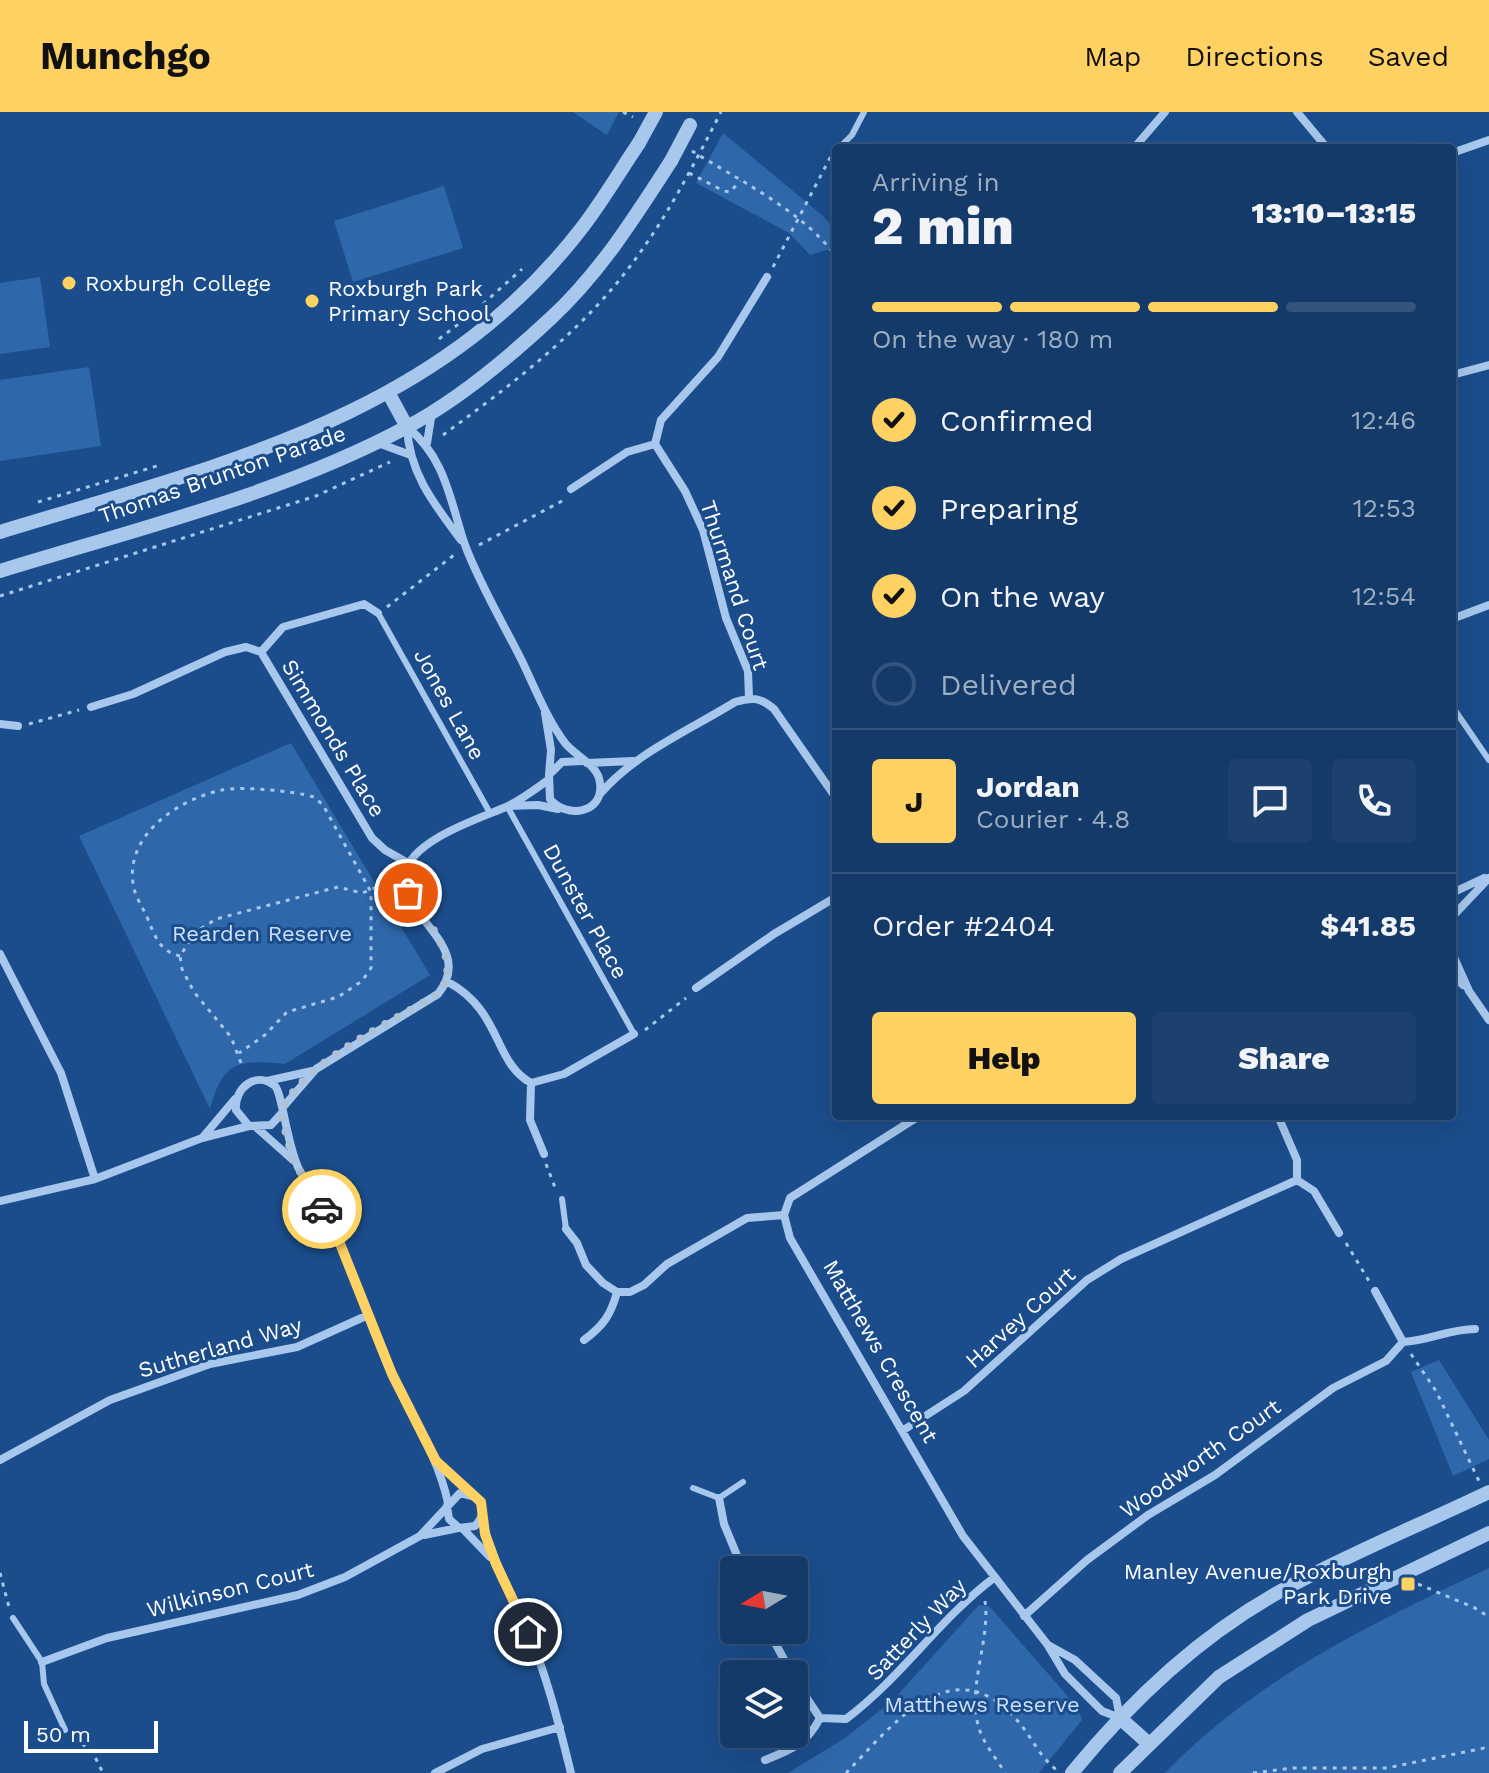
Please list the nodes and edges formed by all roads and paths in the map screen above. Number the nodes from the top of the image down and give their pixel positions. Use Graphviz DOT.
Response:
graph roads {
  1 [pos="623,112"];
  2 [pos="656,112"];
  3 [pos="864,112"];
  4 [pos="1165,112"];
  5 [pos="1297,112"];
  6 [pos="634,118"];
  7 [pos="694,119"];
  8 [pos="1489,140"];
  9 [pos="842,144"];
  10 [pos="1137,144"];
  11 [pos="1324,144"];
  12 [pos="688,148"];
  13 [pos="1456,152"];
  14 [pos="832,156"];
  15 [pos="689,173"];
  16 [pos="741,181"];
  17 [pos="796,219"];
  18 [pos="832,251"];
  19 [pos="530,261"];
  20 [pos="767,277"];
  21 [pos="476,310"];
  22 [pos="465,319"];
  23 [pos="433,343"];
  24 [pos="1489,365"];
  25 [pos="1456,374"];
  26 [pos="389,394"];
  27 [pos="432,411"];
  28 [pos="407,427"];
  29 [pos="376,442"];
  30 [pos="427,443"];
  31 [pos="655,444"];
  32 [pos="408,454"];
  33 [pos="168,463"];
  34 [pos="571,489"];
  35 [pos="29,505"];
  36 [pos="0,532"];
  37 [pos="466,547"];
  38 [pos="0,571"];
  39 [pos="1489,605"];
  40 [pos="378,613"];
  41 [pos="1456,617"];
  42 [pos="261,652"];
  43 [pos="749,698"];
  44 [pos="543,704"];
  45 [pos="91,707"];
  46 [pos="1456,712"];
  47 [pos="0,724"];
  48 [pos="18,726"];
  49 [pos="638,760"];
  50 [pos="1489,760"];
  51 [pos="585,762"];
  52 [pos="549,778"];
  53 [pos="832,792"];
  54 [pos="599,796"];
  55 [pos="507,806"];
  56 [pos="564,811"];
  57 [pos="490,813"];
  58 [pos="408,863"];
  59 [pos="404,877"];
  60 [pos="1489,877"];
  61 [pos="1456,891"];
  62 [pos="371,892"];
  63 [pos="832,899"];
  64 [pos="1456,913"];
  65 [pos="0,954"];
  66 [pos="180,956"];
  67 [pos="1456,962"];
  68 [pos="1456,977"];
  69 [pos="448,982"];
  70 [pos="696,988"];
  71 [pos="1469,991"];
  72 [pos="1489,1020"];
  73 [pos="634,1034"];
  74 [pos="239,1053"];
  75 [pos="241,1063"];
  76 [pos="316,1069"];
  77 [pos="266,1081"];
  78 [pos="531,1083"];
  79 [pos="237,1097"];
  80 [pos="282,1110"];
  81 [pos="913,1120"];
  82 [pos="1280,1120"];
  83 [pos="253,1127"];
  84 [pos="202,1138"];
  85 [pos="544,1154"];
  86 [pos="293,1160"];
  87 [pos="95,1179"];
  88 [pos="1297,1180"];
  89 [pos="562,1199"];
  90 [pos="0,1201"];
  91 [pos="784,1215"];
  92 [pos="566,1229"];
  93 [pos="1339,1233"];
  94 [pos="1375,1291"];
  95 [pos="617,1292"];
  96 [pos="366,1316"];
  97 [pos="1475,1329"];
  98 [pos="584,1340"];
  99 [pos="1403,1342"];
  100 [pos="902,1431"];
  101 [pos="0,1460"];
  102 [pos="436,1461"];
  103 [pos="743,1482"];
  104 [pos="1484,1487"];
  105 [pos="693,1488"];
  106 [pos="470,1493"];
  107 [pos="719,1498"];
  108 [pos="448,1505"];
  109 [pos="482,1516"];
  110 [pos="461,1528"];
  111 [pos="1488,1534"];
  112 [pos="420,1536"];
  113 [pos="737,1556"];
  114 [pos="496,1564"];
  115 [pos="1411,1568"];
  116 [pos="0,1573"];
  117 [pos="995,1577"];
  118 [pos="979,1588"];
  119 [pos="1024,1616"];
  120 [pos="1489,1617"];
  121 [pos="13,1618"];
  122 [pos="1047,1644"];
  123 [pos="42,1662"];
  124 [pos="978,1694"];
  125 [pos="1116,1698"];
  126 [pos="808,1699"];
  127 [pos="1140,1700"];
  128 [pos="1102,1711"];
  129 [pos="820,1718"];
  130 [pos="1120,1718"];
  131 [pos="560,1727"];
  132 [pos="65,1730"];
  133 [pos="1104,1735"];
  134 [pos="1148,1743"];
  135 [pos="1489,1747"];
  136 [pos="765,1760"];
  137 [pos="103,1773"];
  138 [pos="435,1773"];
  139 [pos="571,1773"];
  140 [pos="846,1773"];
  141 [pos="1005,1773"];
  142 [pos="1061,1773"];
  143 [pos="1072,1773"];
  144 [pos="1120,1773"];
  145 [pos="1253,1773"];
  1 -- 6 [label="path"];
  2 -- 26 [label="street, Thomas Brunton Parade, bridge"];
  3 -- 9 [label="lane"];
  4 -- 10 [label="street"];
  5 -- 11 [label="street"];
  7 -- 27 [label="street, Thomas Brunton Parade, bridge"];
  8 -- 13 [label="street"];
  12 -- 16 [label="path"];
  14 -- 17 [label="path"];
  15 -- 16 [label="path"];
  16 -- 17 [label="path"];
  17 -- 18 [label="path"];
  17 -- 20 [label="path"];
  19 -- 21 [label="path"];
  20 -- 31 [label="street"];
  22 -- 23 [label="path"];
  24 -- 25 [label="street"];
  26 -- 28 [label="street"];
  26 -- 36 [label="street, Thomas Brunton Parade"];
  27 -- 28 [label="street, Thomas Brunton Parade"];
  27 -- 30 [label="street"];
  28 -- 29 [label="street, Thomas Brunton Parade"];
  28 -- 30 [label="street"];
  28 -- 32 [label="street"];
  29 -- 32 [label="street"];
  29 -- 38 [label="street, Thomas Brunton Parade"];
  30 -- 37 [label="street"];
  31 -- 34 [label="street"];
  31 -- 43 [label="street, Thurmand Court"];
  32 -- 37 [label="street"];
  33 -- 35 [label="path"];
  37 -- 44 [label="street"];
  39 -- 41 [label="street"];
  40 -- 42 [label="street"];
  40 -- 57 [label="lane, Jones Lane"];
  42 -- 45 [label="street, Simmonds Place"];
  42 -- 58 [label="street, Simmonds Place"];
  43 -- 49 [label="street"];
  43 -- 53 [label="street"];
  44 -- 51 [label="street"];
  44 -- 52 [label="street"];
  45 -- 48 [label="path"];
  46 -- 50 [label="lane"];
  47 -- 48 [label="street"];
  49 -- 51 [label="street"];
  49 -- 54 [label="street"];
  51 -- 52 [label="street"];
  51 -- 54 [label="street"];
  52 -- 55 [label="street"];
  52 -- 56 [label="street"];
  54 -- 56 [label="street"];
  55 -- 56 [label="street"];
  55 -- 57 [label="street"];
  55 -- 73 [label="lane, Dunster Place"];
  57 -- 58 [label="street"];
  58 -- 59 [label="street"];
  59 -- 62 [label="path"];
  59 -- 69 [label="street"];
  60 -- 61 [label="street"];
  60 -- 64 [label="street"];
  62 -- 66 [label="path"];
  62 -- 66 [label="path"];
  62 -- 74 [label="path"];
  63 -- 70 [label="street"];
  65 -- 87 [label="street"];
  66 -- 74 [label="path"];
  67 -- 71 [label="street"];
  68 -- 71 [label="street"];
  69 -- 76 [label="street"];
  69 -- 78 [label="street"];
  70 -- 73 [label="path"];
  71 -- 72 [label="street"];
  73 -- 78 [label="street"];
  74 -- 75 [label="path"];
  76 -- 77 [label="street"];
  76 -- 80 [label="street"];
  77 -- 79 [label="street"];
  77 -- 80 [label="street"];
  78 -- 85 [label="street"];
  79 -- 83 [label="street"];
  79 -- 84 [label="street"];
  80 -- 83 [label="street"];
  80 -- 86 [label="street"];
  81 -- 91 [label="street"];
  82 -- 88 [label="street"];
  83 -- 84 [label="street"];
  83 -- 86 [label="street"];
  84 -- 87 [label="street"];
  85 -- 89 [label="path"];
  86 -- 96 [label="street"];
  87 -- 90 [label="street"];
  88 -- 93 [label="street"];
  88 -- 100 [label="street, Harvey Court"];
  89 -- 92 [label="lane"];
  91 -- 95 [label="street"];
  91 -- 100 [label="street, Matthews Crescent"];
  92 -- 95 [label="street"];
  93 -- 94 [label="path"];
  94 -- 99 [label="street"];
  95 -- 98 [label="street"];
  96 -- 101 [label="street, Sutherland Way"];
  96 -- 102 [label="street"];
  97 -- 99 [label="street, Woodworth Court"];
  99 -- 104 [label="path"];
  99 -- 119 [label="street, Woodworth Court"];
  100 -- 117 [label="street, Matthews Crescent"];
  102 -- 106 [label="street"];
  102 -- 108 [label="street"];
  103 -- 107 [label="lane"];
  104 -- 127 [label="street, bridge"];
  105 -- 107 [label="lane"];
  106 -- 108 [label="street"];
  106 -- 109 [label="street"];
  107 -- 113 [label="street"];
  108 -- 110 [label="street"];
  108 -- 112 [label="street, Wilkinson Court"];
  109 -- 110 [label="street"];
  109 -- 114 [label="street"];
  110 -- 112 [label="street, Wilkinson Court"];
  110 -- 114 [label="street"];
  111 -- 115 [label="street"];
  112 -- 123 [label="street, Wilkinson Court"];
  114 -- 131 [label="street"];
  115 -- 120 [label="path"];
  115 -- 134 [label="street"];
  116 -- 121 [label="path"];
  117 -- 118 [label="street, Satterly Way"];
  117 -- 119 [label="street, Matthews Crescent"];
  118 -- 124 [label="path"];
  118 -- 129 [label="street, Satterly Way"];
  119 -- 122 [label="street, Matthews Crescent"];
  121 -- 123 [label="lane"];
  122 -- 125 [label="street, Matthews Crescent"];
  122 -- 128 [label="street, Matthews Crescent"];
  123 -- 132 [label="lane"];
  124 -- 140 [label="path"];
  124 -- 141 [label="path"];
  124 -- 142 [label="path"];
  125 -- 127 [label="street"];
  125 -- 130 [label="street"];
  126 -- 129 [label="street"];
  127 -- 130 [label="street"];
  128 -- 130 [label="street, Matthews Crescent"];
  128 -- 133 [label="street"];
  129 -- 136 [label="street"];
  130 -- 133 [label="street"];
  130 -- 134 [label="street, Matthews Crescent"];
  131 -- 138 [label="street"];
  131 -- 139 [label="street"];
  132 -- 137 [label="path"];
  133 -- 143 [label="street"];
  134 -- 144 [label="street"];
  135 -- 145 [label="path"];
}
